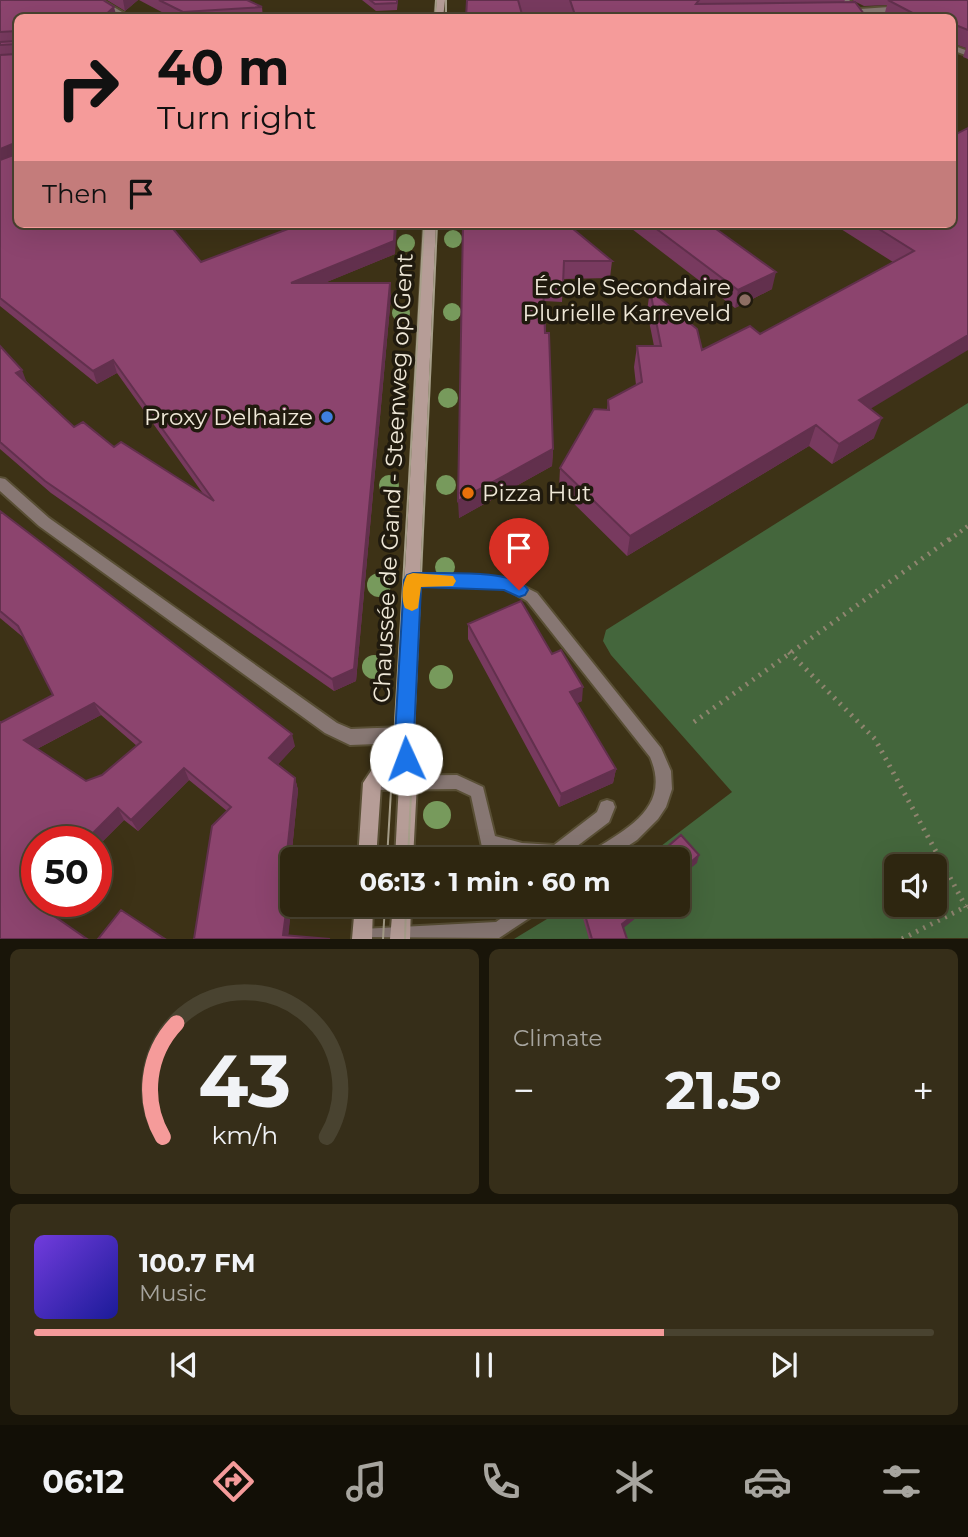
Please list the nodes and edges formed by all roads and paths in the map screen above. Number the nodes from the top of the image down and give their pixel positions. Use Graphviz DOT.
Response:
graph roads {
  1 [pos="96,0"];
  2 [pos="844,0"];
  3 [pos="915,9"];
  4 [pos="858,11"];
  5 [pos="828,12"];
  6 [pos="121,14"];
  7 [pos="430,228"];
  8 [pos="0,483"];
  9 [pos="968,526"];
  10 [pos="413,580"];
  11 [pos="789,652"];
  12 [pos="694,722"];
  13 [pos="404,735"];
  14 [pos="372,783"];
  15 [pos="408,783"];
  16 [pos="607,807"];
  17 [pos="368,847"];
  18 [pos="405,847"];
  19 [pos="612,847"];
  20 [pos="967,906"];
  21 [pos="363,917"];
  22 [pos="401,917"];
  23 [pos="517,917"];
  24 [pos="400,937"];
  25 [pos="362,938"];
  26 [pos="902,939"];
  1 -- 6 [label="street"];
  2 -- 4 [label="street"];
  3 -- 4 [label="street"];
  4 -- 5 [label="street"];
  7 -- 10 [label="main road, Chaussée de Gand - Steenweg op Gent"];
  8 -- 13 [label="street"];
  9 -- 11 [label="path"];
  10 -- 13 [label="main road, Chaussée de Gand - Steenweg op Gent"];
  10 -- 19 [label="lane"];
  11 -- 12 [label="path"];
  11 -- 20 [label="path"];
  13 -- 14 [label="main road, Chaussée de Gand - Steenweg op Gent"];
  13 -- 15 [label="main road, Chaussée de Gand - Steenweg op Gent"];
  14 -- 15 [label="lane"];
  14 -- 17 [label="main road, Chaussée de Gand - Steenweg op Gent"];
  15 -- 16 [label="lane"];
  15 -- 18 [label="main road, Chaussée de Gand - Steenweg op Gent"];
  20 -- 26 [label="path"];
  21 -- 25 [label="main road"];
  22 -- 24 [label="main road"];
  23 -- 24 [label="lane"];
  24 -- 25 [label="lane"];
}
